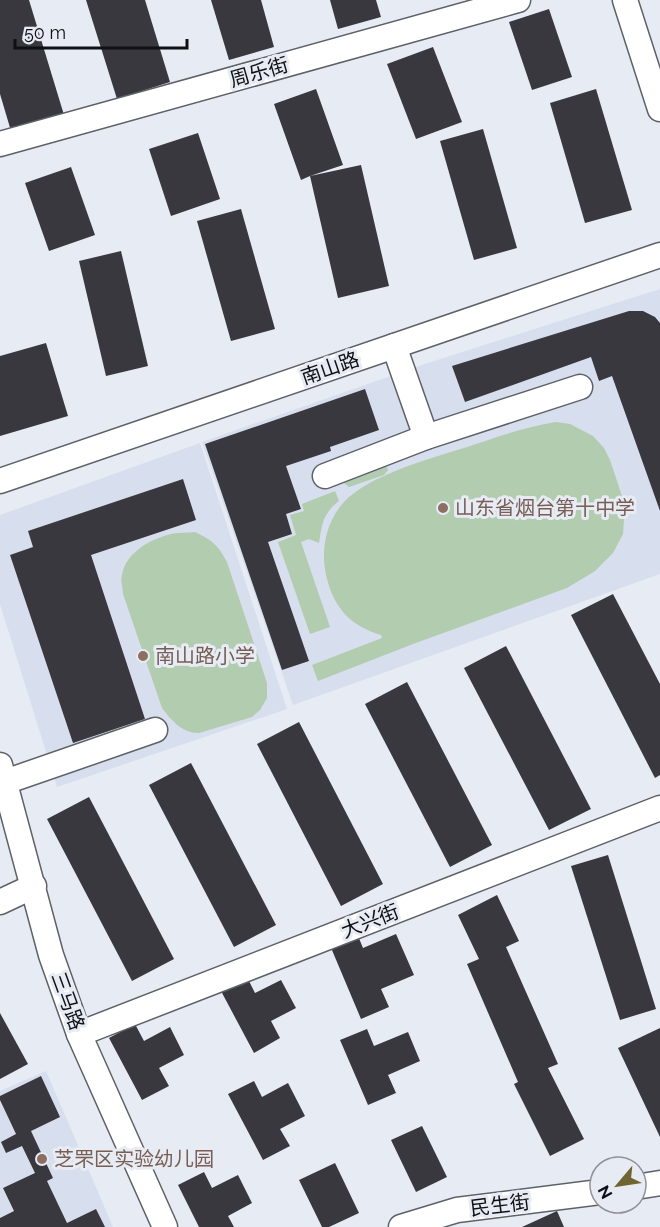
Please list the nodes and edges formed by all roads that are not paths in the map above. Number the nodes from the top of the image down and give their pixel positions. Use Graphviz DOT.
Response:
graph roads {
  1 [pos="519,0"];
  2 [pos="626,0"];
  3 [pos="660,109"];
  4 [pos="0,144"];
  5 [pos="660,255"];
  6 [pos="394,346"];
  7 [pos="580,387"];
  8 [pos="426,437"];
  9 [pos="325,476"];
  10 [pos="0,481"];
  11 [pos="155,730"];
  12 [pos="2,773"];
  13 [pos="660,808"];
  14 [pos="34,886"];
  15 [pos="0,902"];
  16 [pos="79,1034"];
  17 [pos="588,1194"];
  18 [pos="165,1227"];
  19 [pos="401,1227"];
  1 -- 4 [label="street, 周乐街"];
  2 -- 3 [label="street"];
  5 -- 6 [label="street, 南山路"];
  6 -- 8 [label="street"];
  6 -- 10 [label="street, 南山路"];
  7 -- 8 [label="street"];
  8 -- 9 [label="street"];
  11 -- 12 [label="street"];
  12 -- 14 [label="street, 三马路"];
  13 -- 16 [label="street, 大兴街"];
  14 -- 15 [label="street"];
  14 -- 16 [label="street, 三马路"];
  16 -- 18 [label="street, 三马路"];
  17 -- 19 [label="street, 民生街"];
}
